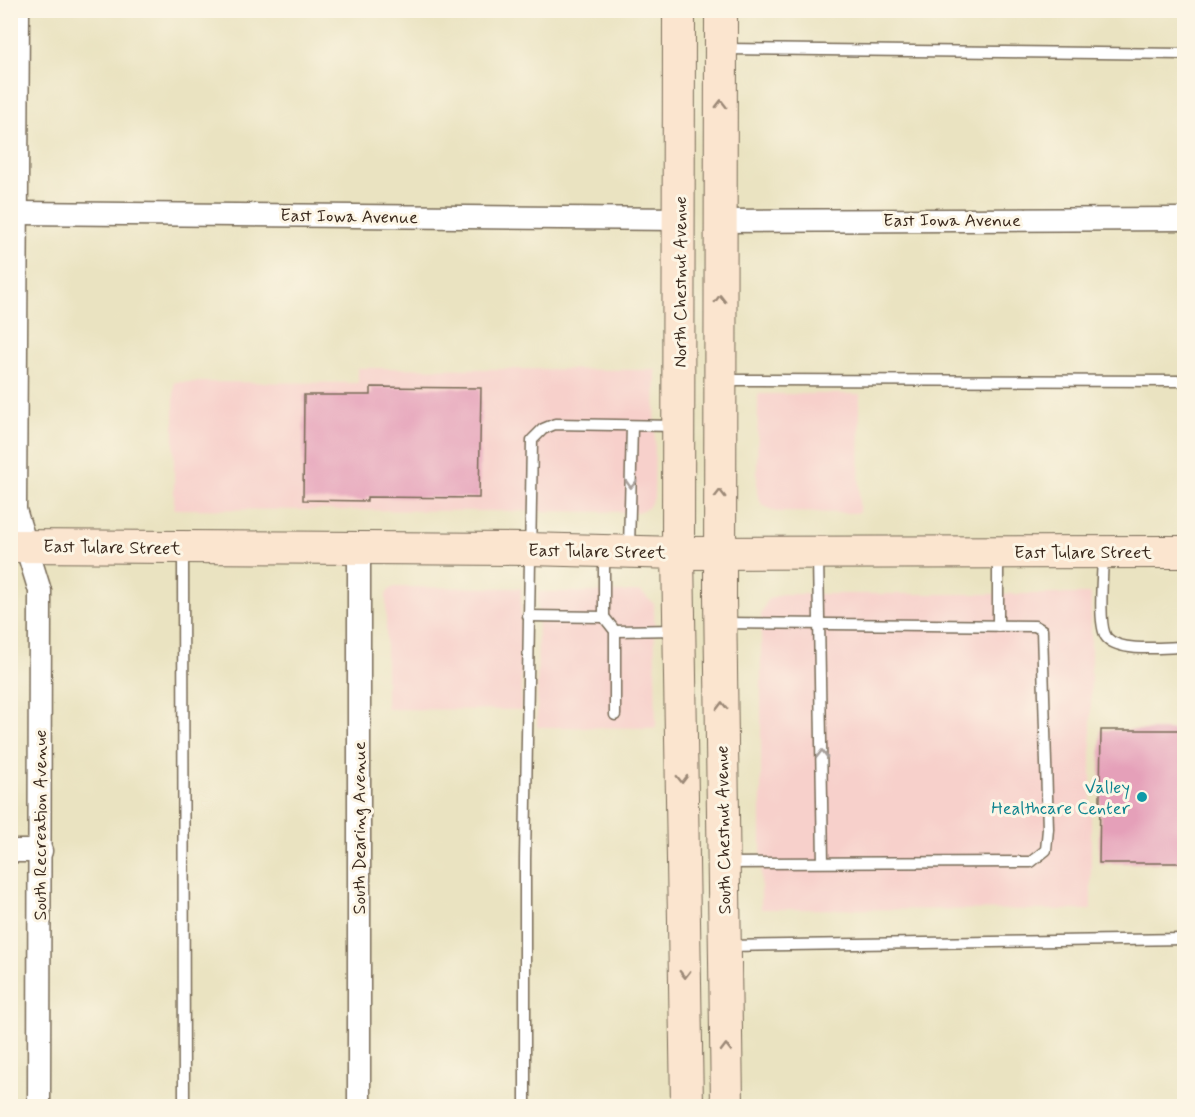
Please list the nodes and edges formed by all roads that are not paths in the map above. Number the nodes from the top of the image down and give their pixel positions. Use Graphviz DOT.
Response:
graph roads {
  1 [pos="18,10"];
  2 [pos="679,10"];
  3 [pos="721,10"];
  4 [pos="721,49"];
  5 [pos="680,50"];
  6 [pos="1185,54"];
  7 [pos="18,213"];
  8 [pos="680,219"];
  9 [pos="1185,219"];
  10 [pos="720,221"];
  11 [pos="720,380"];
  12 [pos="1185,381"];
  13 [pos="632,426"];
  14 [pos="679,427"];
  15 [pos="18,546"];
  16 [pos="183,548"];
  17 [pos="528,549"];
  18 [pos="359,550"];
  19 [pos="617,551"];
  20 [pos="720,552"];
  21 [pos="818,552"];
  22 [pos="998,552"];
  23 [pos="1103,552"];
  24 [pos="1185,552"];
  25 [pos="678,553"];
  26 [pos="528,616"];
  27 [pos="604,617"];
  28 [pos="721,622"];
  29 [pos="820,624"];
  30 [pos="998,626"];
  31 [pos="680,630"];
  32 [pos="615,631"];
  33 [pos="1185,647"];
  34 [pos="615,715"];
  35 [pos="10,851"];
  36 [pos="41,851"];
  37 [pos="824,862"];
  38 [pos="724,863"];
  39 [pos="1185,939"];
  40 [pos="725,946"];
  41 [pos="39,1107"];
  42 [pos="184,1107"];
  43 [pos="359,1107"];
  44 [pos="525,1107"];
  45 [pos="687,1107"];
  46 [pos="727,1107"];
  1 -- 7 [label="street, South Recreation Avenue"];
  2 -- 5 [label="main road, North Chestnut Avenue"];
  3 -- 4 [label="main road"];
  4 -- 6 [label="lane"];
  10 -- 4 [label="main road, one-way"];
  5 -- 8 [label="main road, North Chestnut Avenue"];
  5 -- 10 [label="main road"];
  7 -- 8 [label="street, East Iowa Avenue"];
  7 -- 15 [label="street, South Recreation Avenue"];
  8 -- 14 [label="main road, North Chestnut Avenue"];
  9 -- 10 [label="street, East Iowa Avenue"];
  11 -- 10 [label="main road, one-way"];
  11 -- 12 [label="lane"];
  20 -- 11 [label="main road, one-way"];
  13 -- 14 [label="lane"];
  13 -- 17 [label="lane"];
  13 -- 19 [label="lane, one-way"];
  14 -- 25 [label="main road, North Chestnut Avenue"];
  15 -- 16 [label="main road, East Tulare Street"];
  15 -- 36 [label="street, South Recreation Avenue"];
  16 -- 18 [label="main road, East Tulare Street"];
  16 -- 42 [label="lane"];
  17 -- 18 [label="main road, East Tulare Street"];
  17 -- 19 [label="main road, East Tulare Street"];
  17 -- 26 [label="lane"];
  18 -- 43 [label="street, South Dearing Avenue"];
  19 -- 25 [label="main road, East Tulare Street"];
  19 -- 27 [label="lane"];
  20 -- 21 [label="main road, East Tulare Street"];
  20 -- 25 [label="main road, East Tulare Street"];
  20 -- 28 [label="main road, South Chestnut Avenue"];
  21 -- 22 [label="main road, East Tulare Street"];
  21 -- 29 [label="lane"];
  22 -- 23 [label="main road, East Tulare Street"];
  22 -- 30 [label="lane"];
  23 -- 24 [label="main road, East Tulare Street"];
  23 -- 33 [label="lane"];
  25 -- 31 [label="main road"];
  26 -- 27 [label="lane"];
  26 -- 44 [label="lane"];
  27 -- 32 [label="lane"];
  28 -- 29 [label="lane"];
  38 -- 28 [label="main road, South Chestnut Avenue, one-way"];
  29 -- 30 [label="lane"];
  37 -- 29 [label="lane, one-way"];
  30 -- 37 [label="lane"];
  31 -- 32 [label="lane"];
  31 -- 45 [label="main road, one-way"];
  32 -- 34 [label="lane"];
  35 -- 36 [label="street"];
  36 -- 41 [label="street, South Recreation Avenue"];
  37 -- 38 [label="lane"];
  38 -- 40 [label="main road, South Chestnut Avenue"];
  39 -- 40 [label="lane"];
  46 -- 40 [label="main road, South Chestnut Avenue, one-way"];
}
